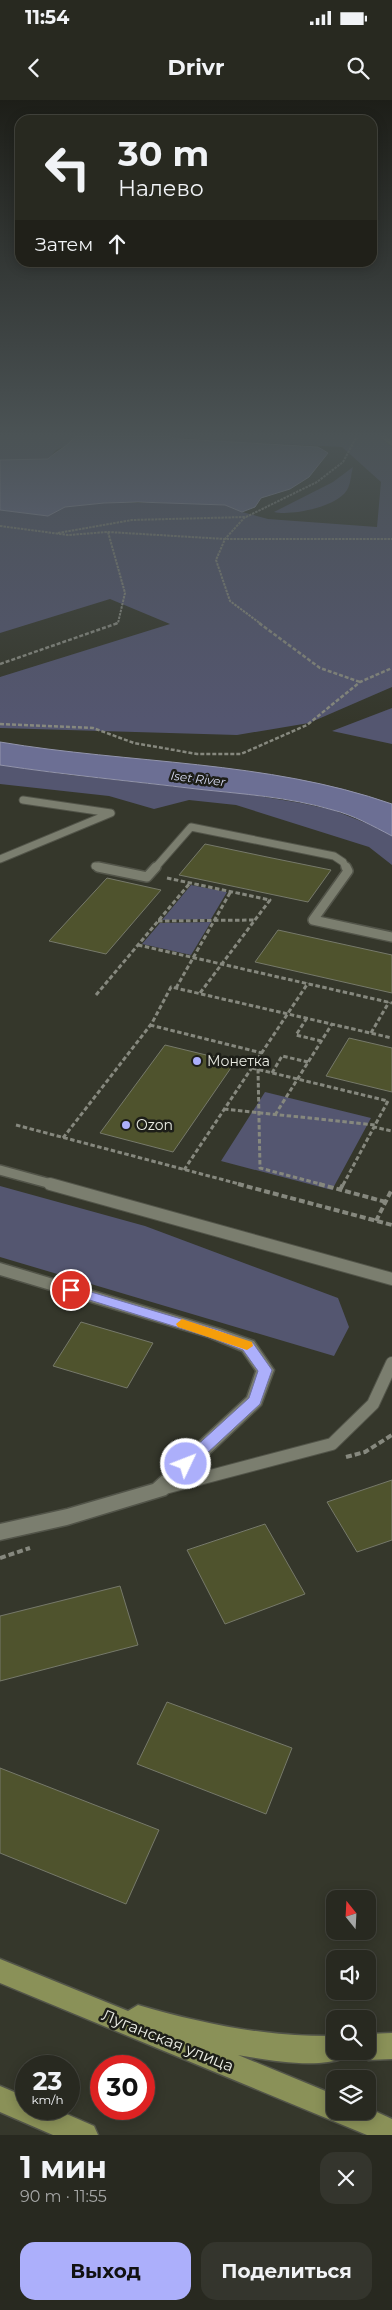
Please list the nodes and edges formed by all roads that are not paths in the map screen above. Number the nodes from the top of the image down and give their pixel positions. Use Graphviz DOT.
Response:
graph roads {
  1 [pos="24,800"];
  2 [pos="0,859"];
  3 [pos="95,866"];
  4 [pos="392,937"];
  5 [pos="0,1170"];
  6 [pos="0,1269"];
  7 [pos="392,1279"];
  8 [pos="392,1363"];
  9 [pos="159,1490"];
  10 [pos="0,1532"];
  11 [pos="0,1972"];
  12 [pos="64,1997"];
  13 [pos="392,2046"];
  14 [pos="376,2047"];
  15 [pos="326,2049"];
  16 [pos="0,2099"];
  17 [pos="326,2104"];
  18 [pos="363,2120"];
  19 [pos="392,2132"];
  20 [pos="84,2135"];
  1 -- 2 [label="lane"];
  3 -- 4 [label="lane"];
  5 -- 7 [label="lane"];
  6 -- 9 [label="street"];
  8 -- 9 [label="lane"];
  9 -- 10 [label="street"];
  11 -- 12 [label="main road, Луганская улица"];
  12 -- 15 [label="main road"];
  12 -- 17 [label="main road, Луганская улица"];
  13 -- 14 [label="main road"];
  16 -- 20 [label="main road"];
  18 -- 19 [label="main road"];
}
